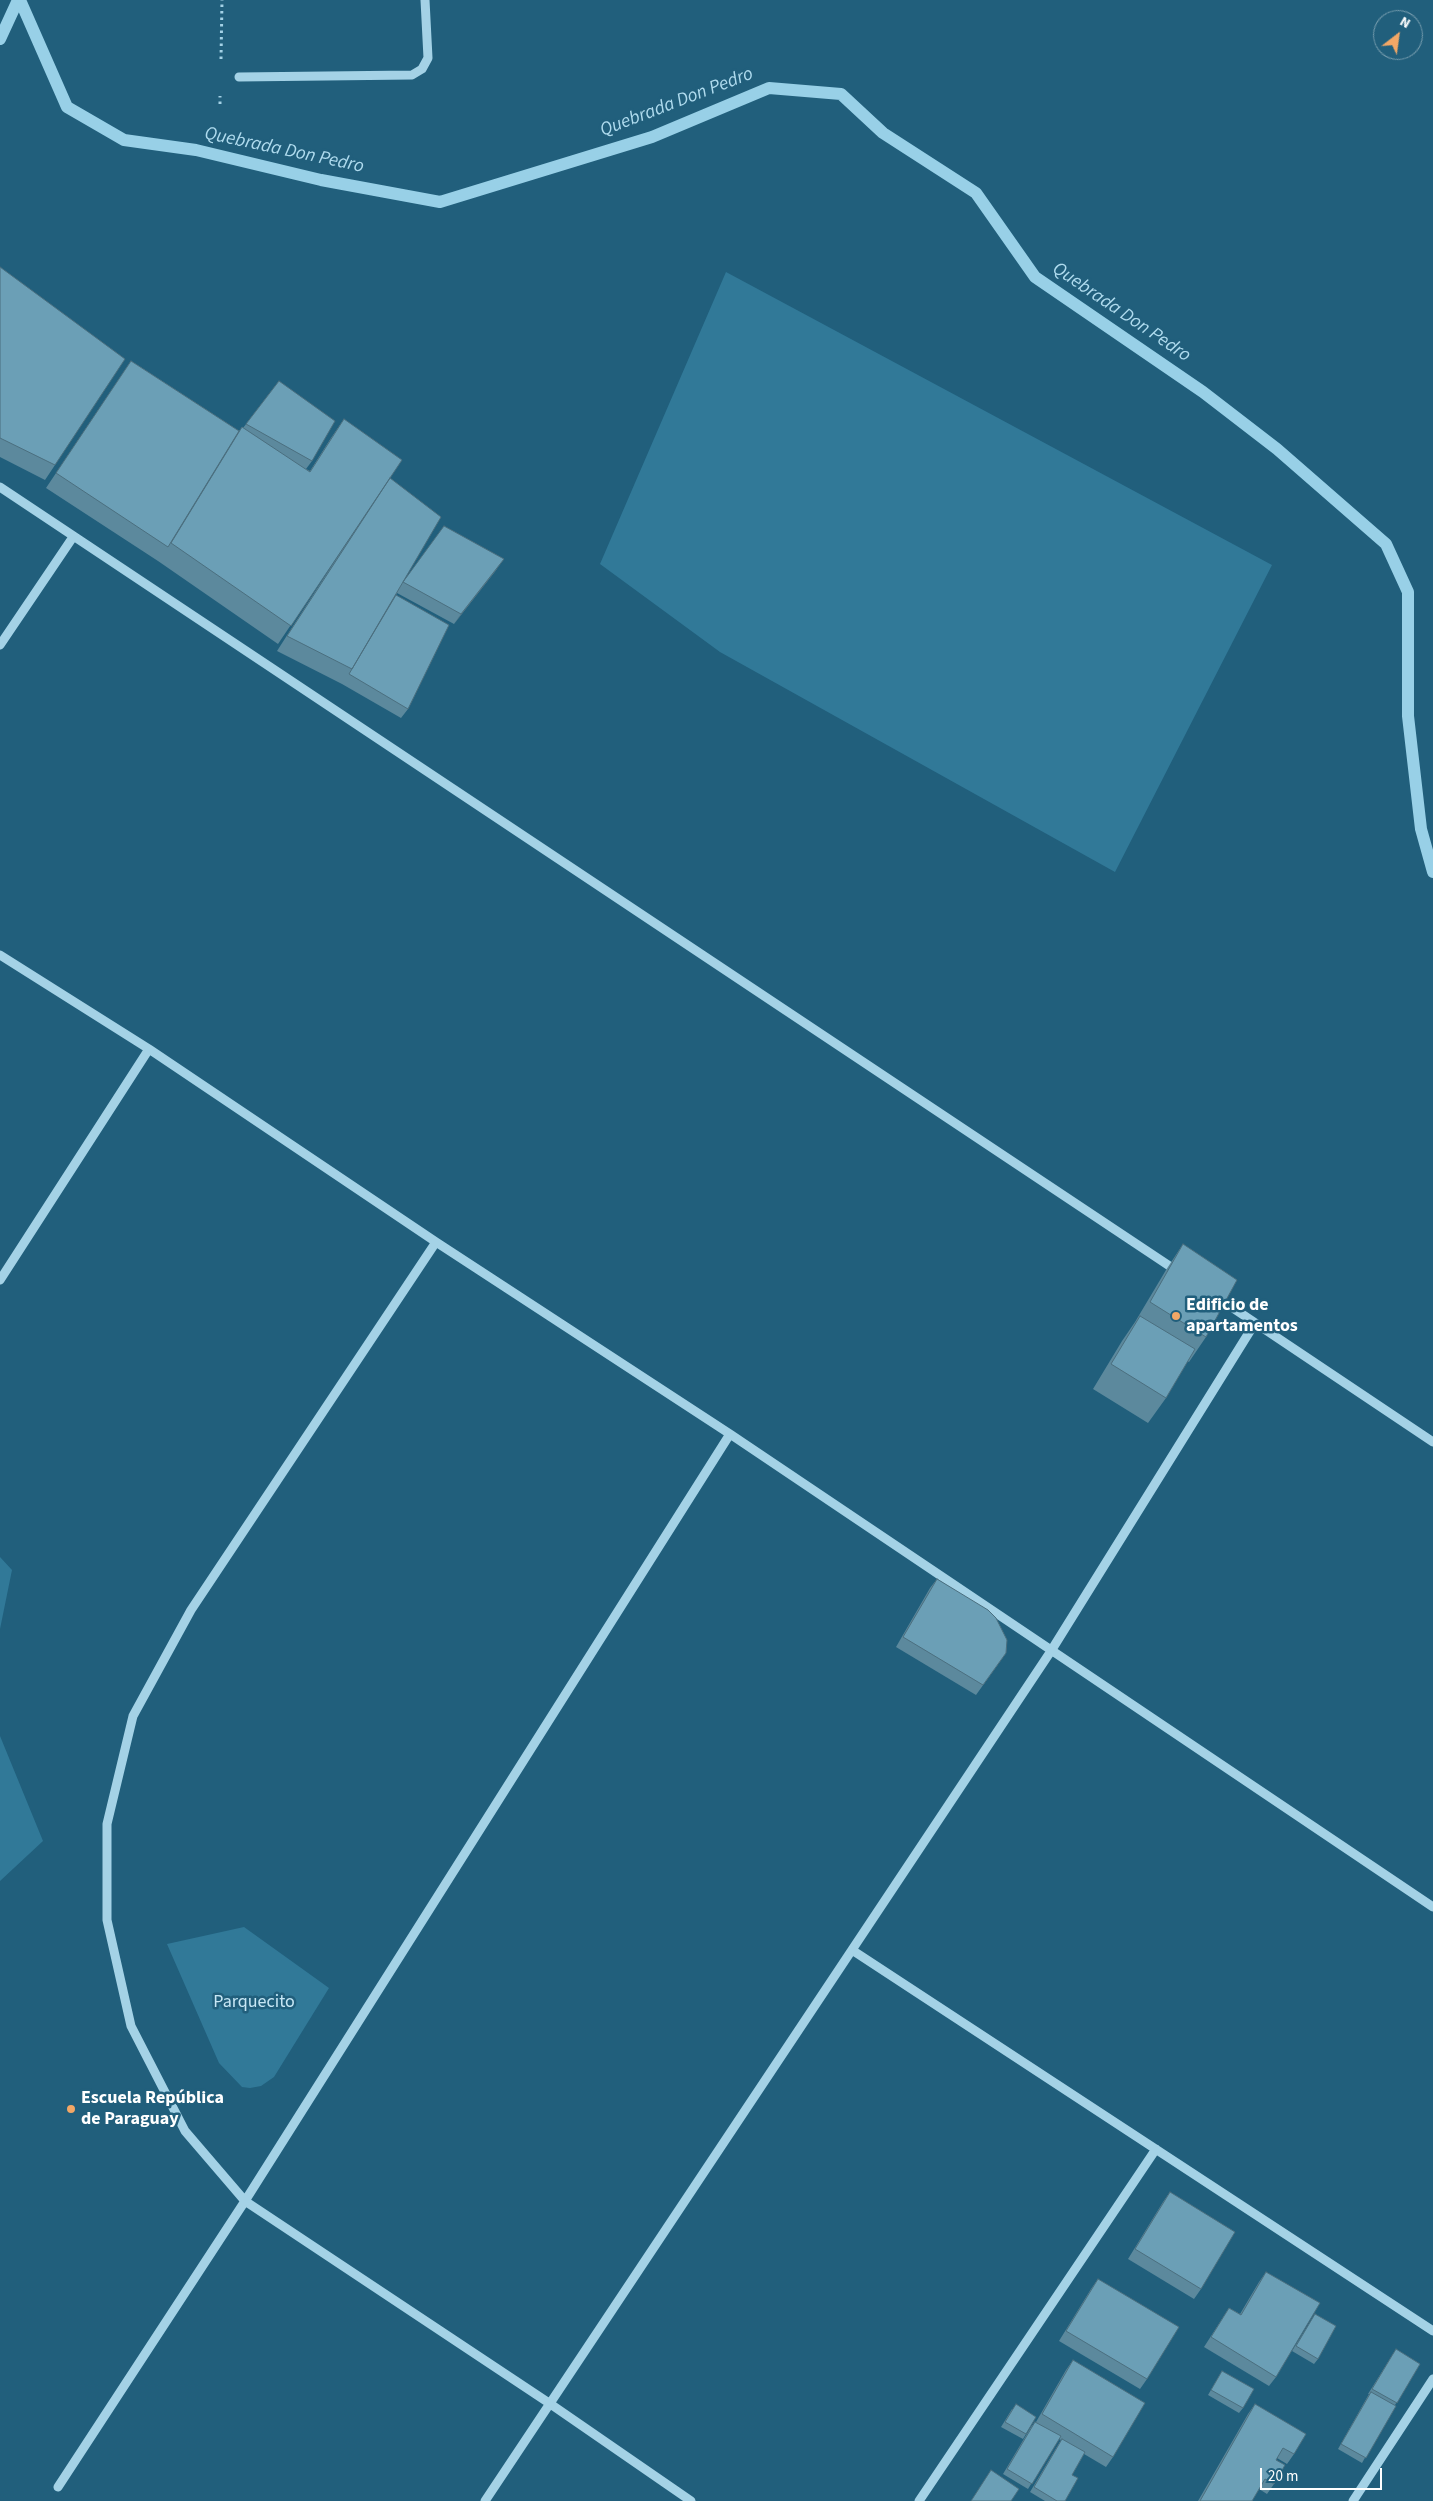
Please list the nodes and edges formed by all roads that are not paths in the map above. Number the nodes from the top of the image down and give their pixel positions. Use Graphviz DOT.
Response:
graph roads {
  1 [pos="425,0"];
  2 [pos="239,77"];
  3 [pos="0,487"];
  4 [pos="73,537"];
  5 [pos="0,646"];
  6 [pos="0,955"];
  7 [pos="149,1049"];
  8 [pos="436,1242"];
  9 [pos="1188,1278"];
  10 [pos="0,1280"];
  11 [pos="1205,1289"];
  12 [pos="1255,1322"];
  13 [pos="730,1434"];
  14 [pos="1433,1442"];
  15 [pos="1051,1651"];
  16 [pos="1433,1907"];
  17 [pos="852,1950"];
  18 [pos="1156,2149"];
  19 [pos="245,2201"];
  20 [pos="1433,2331"];
  21 [pos="1433,2379"];
  22 [pos="549,2403"];
  23 [pos="58,2487"];
  24 [pos="485,2501"];
  25 [pos="691,2501"];
  26 [pos="919,2501"];
  27 [pos="1353,2501"];
  1 -- 2 [label="street"];
  3 -- 4 [label="street"];
  4 -- 5 [label="street"];
  4 -- 9 [label="street"];
  6 -- 7 [label="street"];
  7 -- 8 [label="street"];
  7 -- 10 [label="street"];
  8 -- 13 [label="street"];
  8 -- 19 [label="street"];
  11 -- 12 [label="street"];
  12 -- 14 [label="street"];
  12 -- 15 [label="street"];
  13 -- 15 [label="street"];
  13 -- 19 [label="street"];
  15 -- 16 [label="street"];
  15 -- 17 [label="street"];
  17 -- 18 [label="street"];
  17 -- 22 [label="street"];
  18 -- 20 [label="street"];
  18 -- 26 [label="street"];
  19 -- 22 [label="street"];
  19 -- 23 [label="street"];
  21 -- 27 [label="street"];
  22 -- 24 [label="street"];
  22 -- 25 [label="street"];
}
